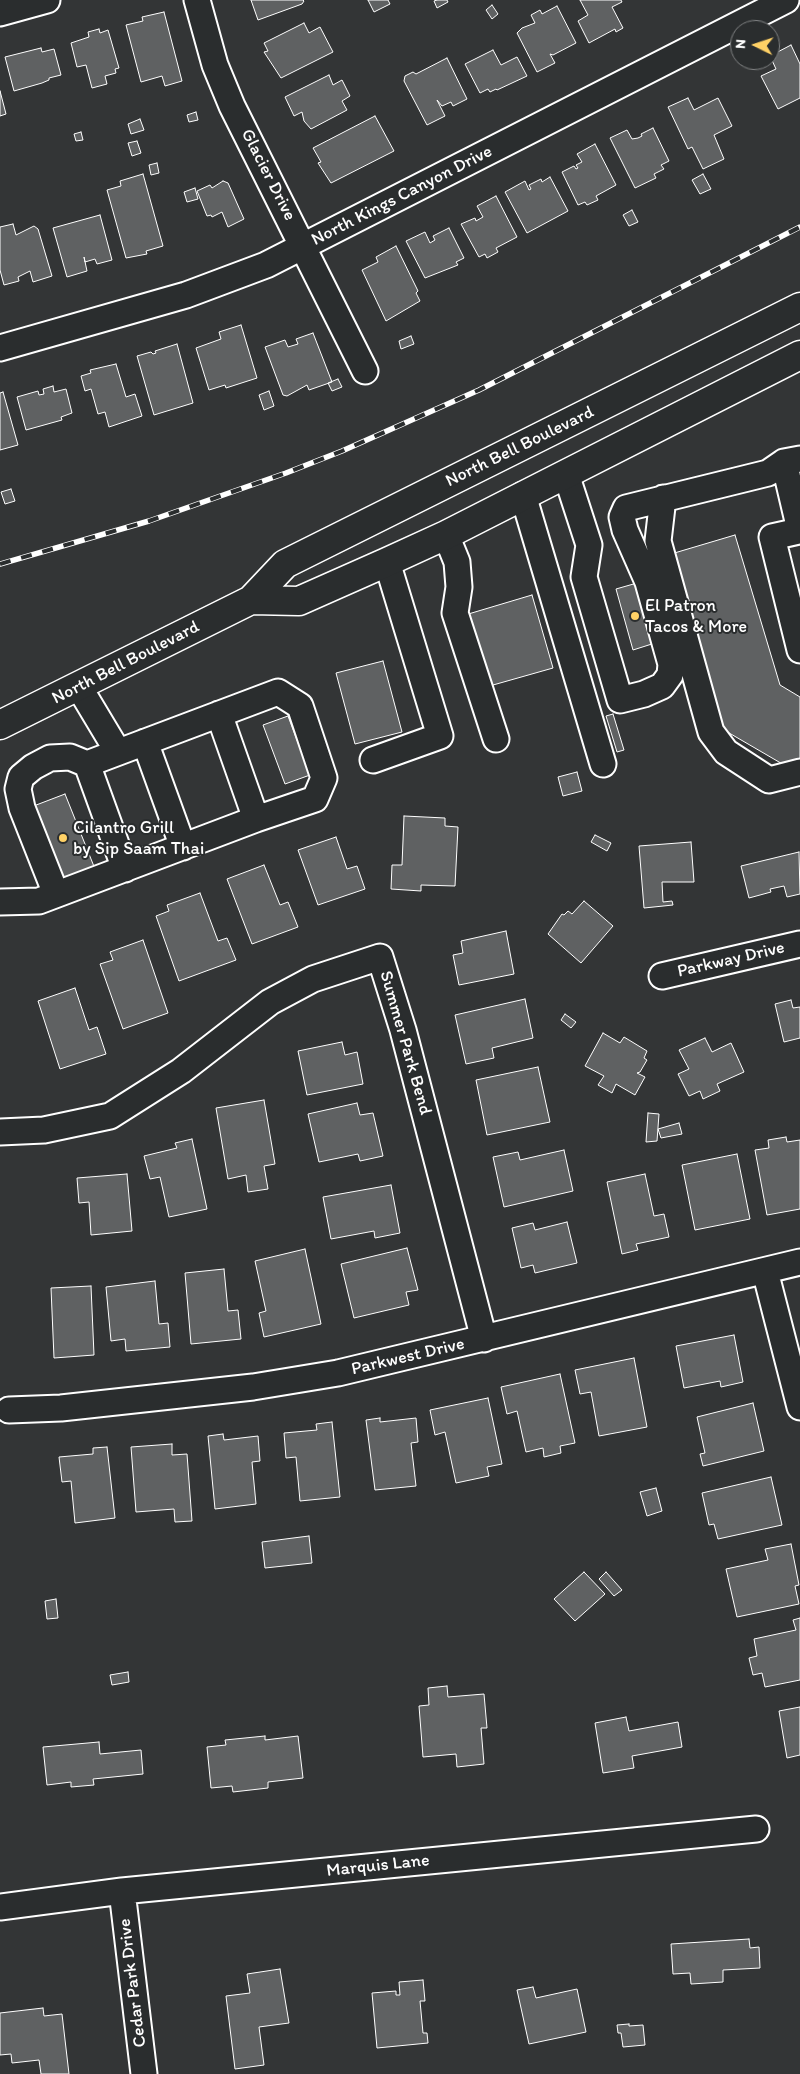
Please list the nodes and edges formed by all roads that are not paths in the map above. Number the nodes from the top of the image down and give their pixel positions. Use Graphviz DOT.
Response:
graph roads {
  1 [pos="47,0"];
  2 [pos="197,0"];
  3 [pos="786,0"];
  4 [pos="0,13"];
  5 [pos="304,246"];
  6 [pos="800,307"];
  7 [pos="0,348"];
  8 [pos="800,355"];
  9 [pos="365,372"];
  10 [pos="792,461"];
  11 [pos="566,474"];
  12 [pos="523,495"];
  13 [pos="663,498"];
  14 [pos="799,530"];
  15 [pos="446,535"];
  16 [pos="387,562"];
  17 [pos="251,600"];
  18 [pos="795,607"];
  19 [pos="800,650"];
  20 [pos="79,686"];
  21 [pos="219,714"];
  22 [pos="0,725"];
  23 [pos="496,738"];
  24 [pos="145,742"];
  25 [pos="118,752"];
  26 [pos="372,760"];
  27 [pos="87,764"];
  28 [pos="603,764"];
  29 [pos="800,772"];
  30 [pos="256,819"];
  31 [pos="183,847"];
  32 [pos="125,869"];
  33 [pos="56,894"];
  34 [pos="0,902"];
  35 [pos="800,944"];
  36 [pos="662,976"];
  37 [pos="0,1132"];
  38 [pos="800,1262"];
  39 [pos="765,1271"];
  40 [pos="484,1339"];
  41 [pos="800,1407"];
  42 [pos="9,1410"];
  43 [pos="756,1829"];
  44 [pos="122,1891"];
  45 [pos="0,1907"];
  46 [pos="144,2074"];
  1 -- 4 [label="street"];
  2 -- 5 [label="street, Glacier Drive"];
  3 -- 5 [label="street, North Kings Canyon Drive"];
  5 -- 7 [label="street, North Kings Canyon Drive"];
  5 -- 9 [label="street, Glacier Drive"];
  6 -- 17 [label="main road, North Bell Boulevard"];
  8 -- 11 [label="main road, North Bell Boulevard"];
  10 -- 13 [label="street"];
  10 -- 14 [label="street"];
  11 -- 12 [label="main road, North Bell Boulevard"];
  11 -- 13 [label="street"];
  12 -- 15 [label="main road, North Bell Boulevard"];
  12 -- 28 [label="street"];
  13 -- 29 [label="street"];
  14 -- 18 [label="street"];
  15 -- 16 [label="main road, North Bell Boulevard"];
  15 -- 23 [label="street"];
  16 -- 17 [label="main road, North Bell Boulevard"];
  16 -- 26 [label="street"];
  17 -- 20 [label="main road, North Bell Boulevard"];
  18 -- 19 [label="street"];
  20 -- 22 [label="main road, North Bell Boulevard"];
  20 -- 25 [label="street"];
  21 -- 24 [label="street"];
  21 -- 30 [label="street"];
  21 -- 30 [label="street"];
  24 -- 25 [label="street"];
  24 -- 31 [label="street"];
  25 -- 27 [label="street"];
  27 -- 32 [label="street"];
  27 -- 33 [label="street"];
  30 -- 31 [label="street"];
  31 -- 32 [label="street"];
  32 -- 33 [label="street"];
  33 -- 34 [label="street"];
  35 -- 36 [label="street, Parkway Drive"];
  37 -- 40 [label="street, Summer Park Bend"];
  38 -- 39 [label="street, Parkwest Drive"];
  39 -- 40 [label="street, Parkwest Drive"];
  39 -- 41 [label="street"];
  40 -- 42 [label="street, Parkwest Drive"];
  43 -- 44 [label="street, Marquis Lane"];
  44 -- 45 [label="street, Marquis Lane"];
  44 -- 46 [label="street, Cedar Park Drive"];
}
